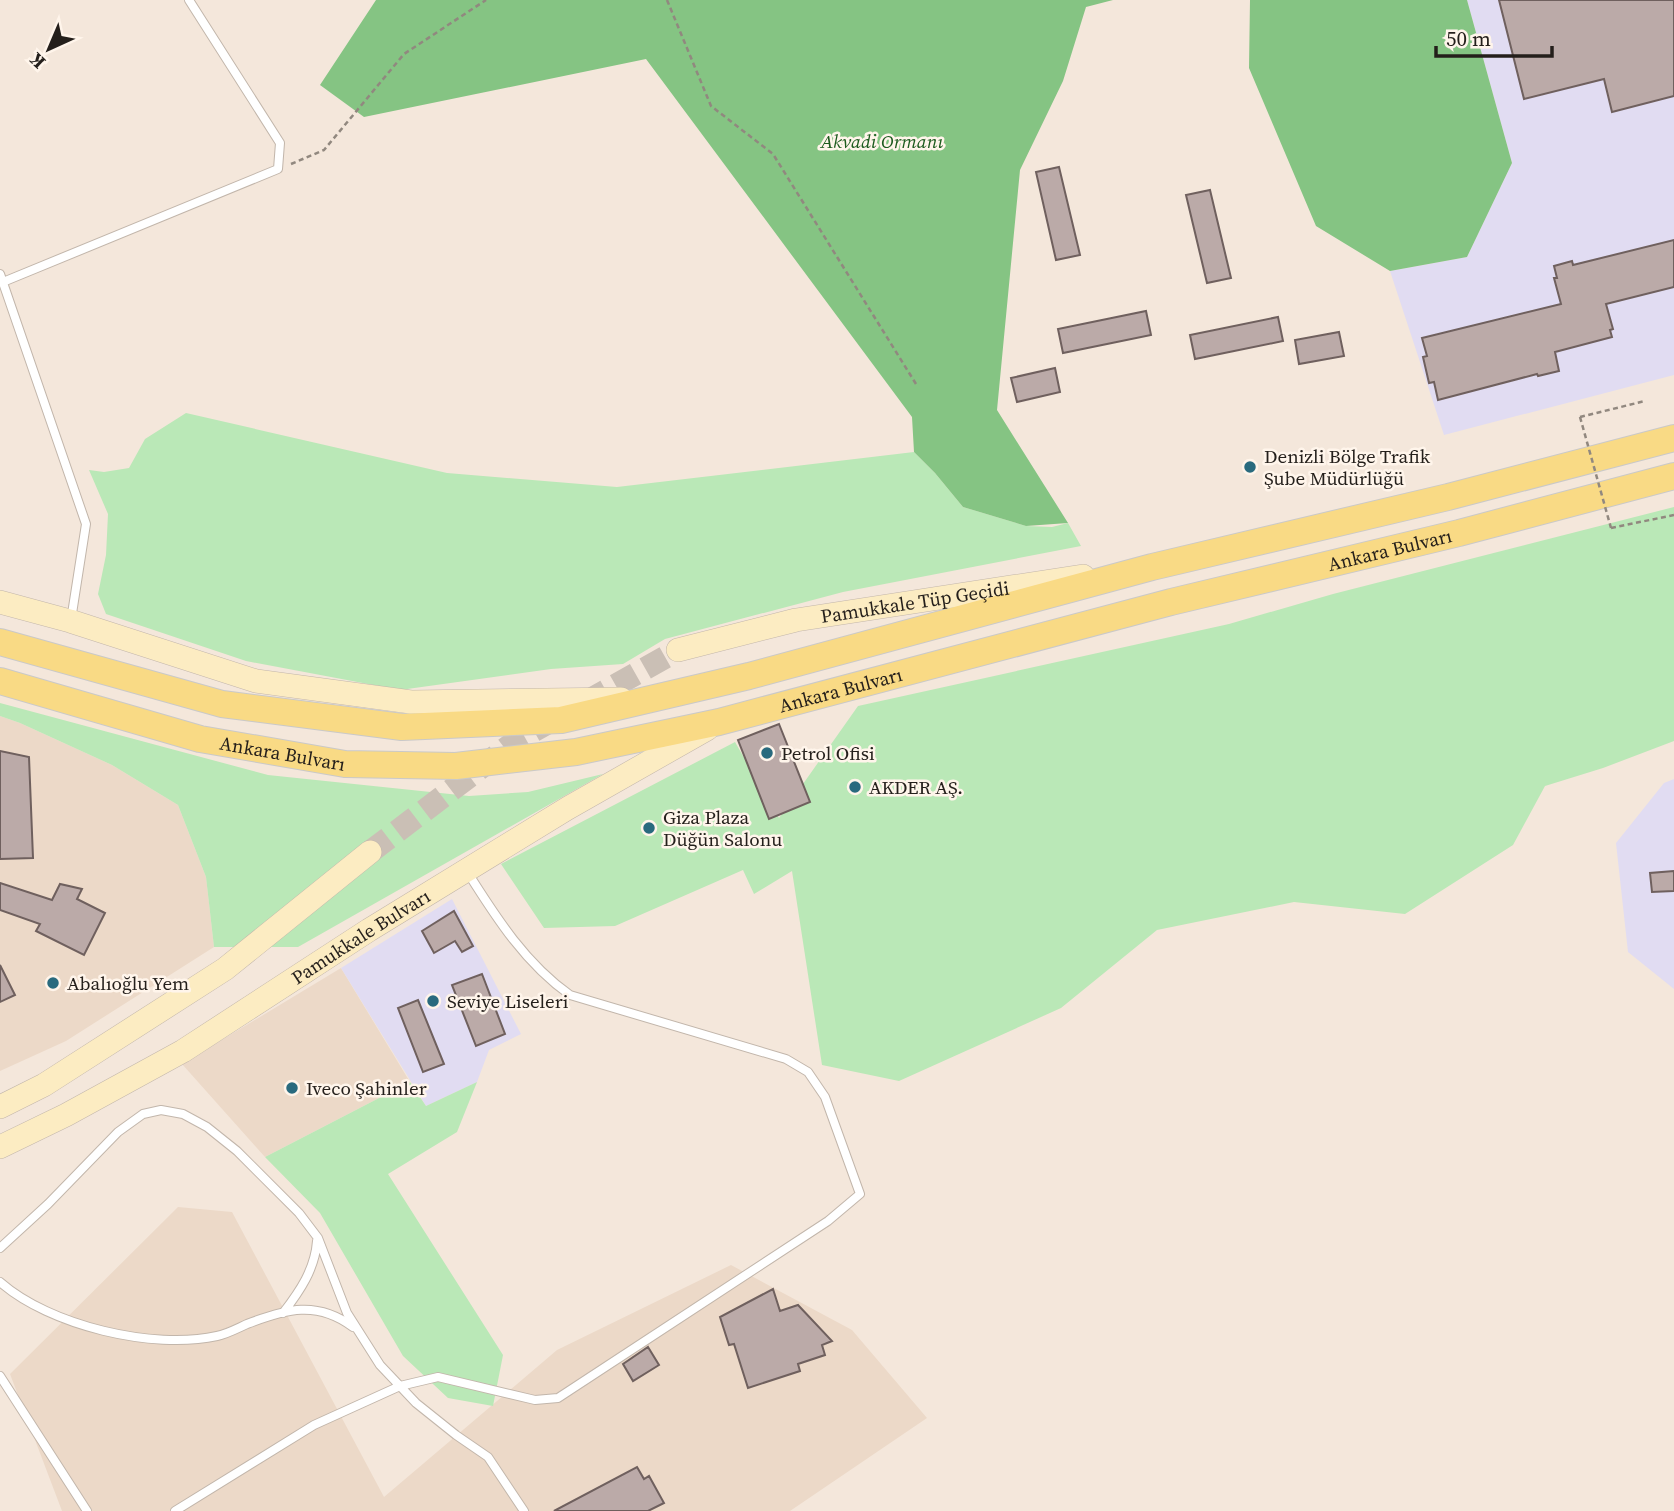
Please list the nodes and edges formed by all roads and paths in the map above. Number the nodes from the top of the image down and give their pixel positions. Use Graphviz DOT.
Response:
graph roads {
  1 [pos="189,0"];
  2 [pos="486,0"];
  3 [pos="667,0"];
  4 [pos="278,169"];
  5 [pos="1,278"];
  6 [pos="916,384"];
  7 [pos="1645,401"];
  8 [pos="1674,438"];
  9 [pos="1674,476"];
  10 [pos="1674,515"];
  11 [pos="1152,566"];
  12 [pos="0,602"];
  13 [pos="70,621"];
  14 [pos="0,642"];
  15 [pos="678,650"];
  16 [pos="0,681"];
  17 [pos="663,698"];
  18 [pos="719,722"];
  19 [pos="370,852"];
  20 [pos="466,871"];
  21 [pos="0,1107"];
  22 [pos="0,1146"];
  23 [pos="318,1238"];
  24 [pos="0,1248"];
  25 [pos="0,1282"];
  26 [pos="283,1313"];
  27 [pos="357,1330"];
  28 [pos="0,1376"];
  29 [pos="400,1386"];
  30 [pos="87,1511"];
  31 [pos="176,1511"];
  32 [pos="524,1511"];
  1 -- 4 [label="lane"];
  2 -- 4 [label="path"];
  3 -- 6 [label="path"];
  4 -- 5 [label="lane"];
  5 -- 13 [label="lane"];
  7 -- 10 [label="path, bridge"];
  8 -- 11 [label="main road, Ankara Bulvarı"];
  9 -- 18 [label="main road, Ankara Bulvarı"];
  11 -- 15 [label="main road, Pamukkale Tüp Geçidi"];
  11 -- 17 [label="main road, Ankara Bulvarı"];
  12 -- 13 [label="main road"];
  13 -- 17 [label="main road"];
  14 -- 17 [label="main road, Ankara Bulvarı"];
  16 -- 18 [label="main road, Ankara Bulvarı"];
  18 -- 20 [label="main road, Pamukkale Bulvarı"];
  19 -- 21 [label="main road"];
  20 -- 22 [label="main road, Pamukkale Bulvarı"];
  20 -- 29 [label="lane"];
  23 -- 24 [label="lane"];
  23 -- 26 [label="lane"];
  23 -- 27 [label="lane"];
  25 -- 26 [label="lane"];
  26 -- 27 [label="lane"];
  27 -- 29 [label="lane"];
  28 -- 30 [label="lane"];
  29 -- 31 [label="lane"];
  29 -- 32 [label="lane"];
}
